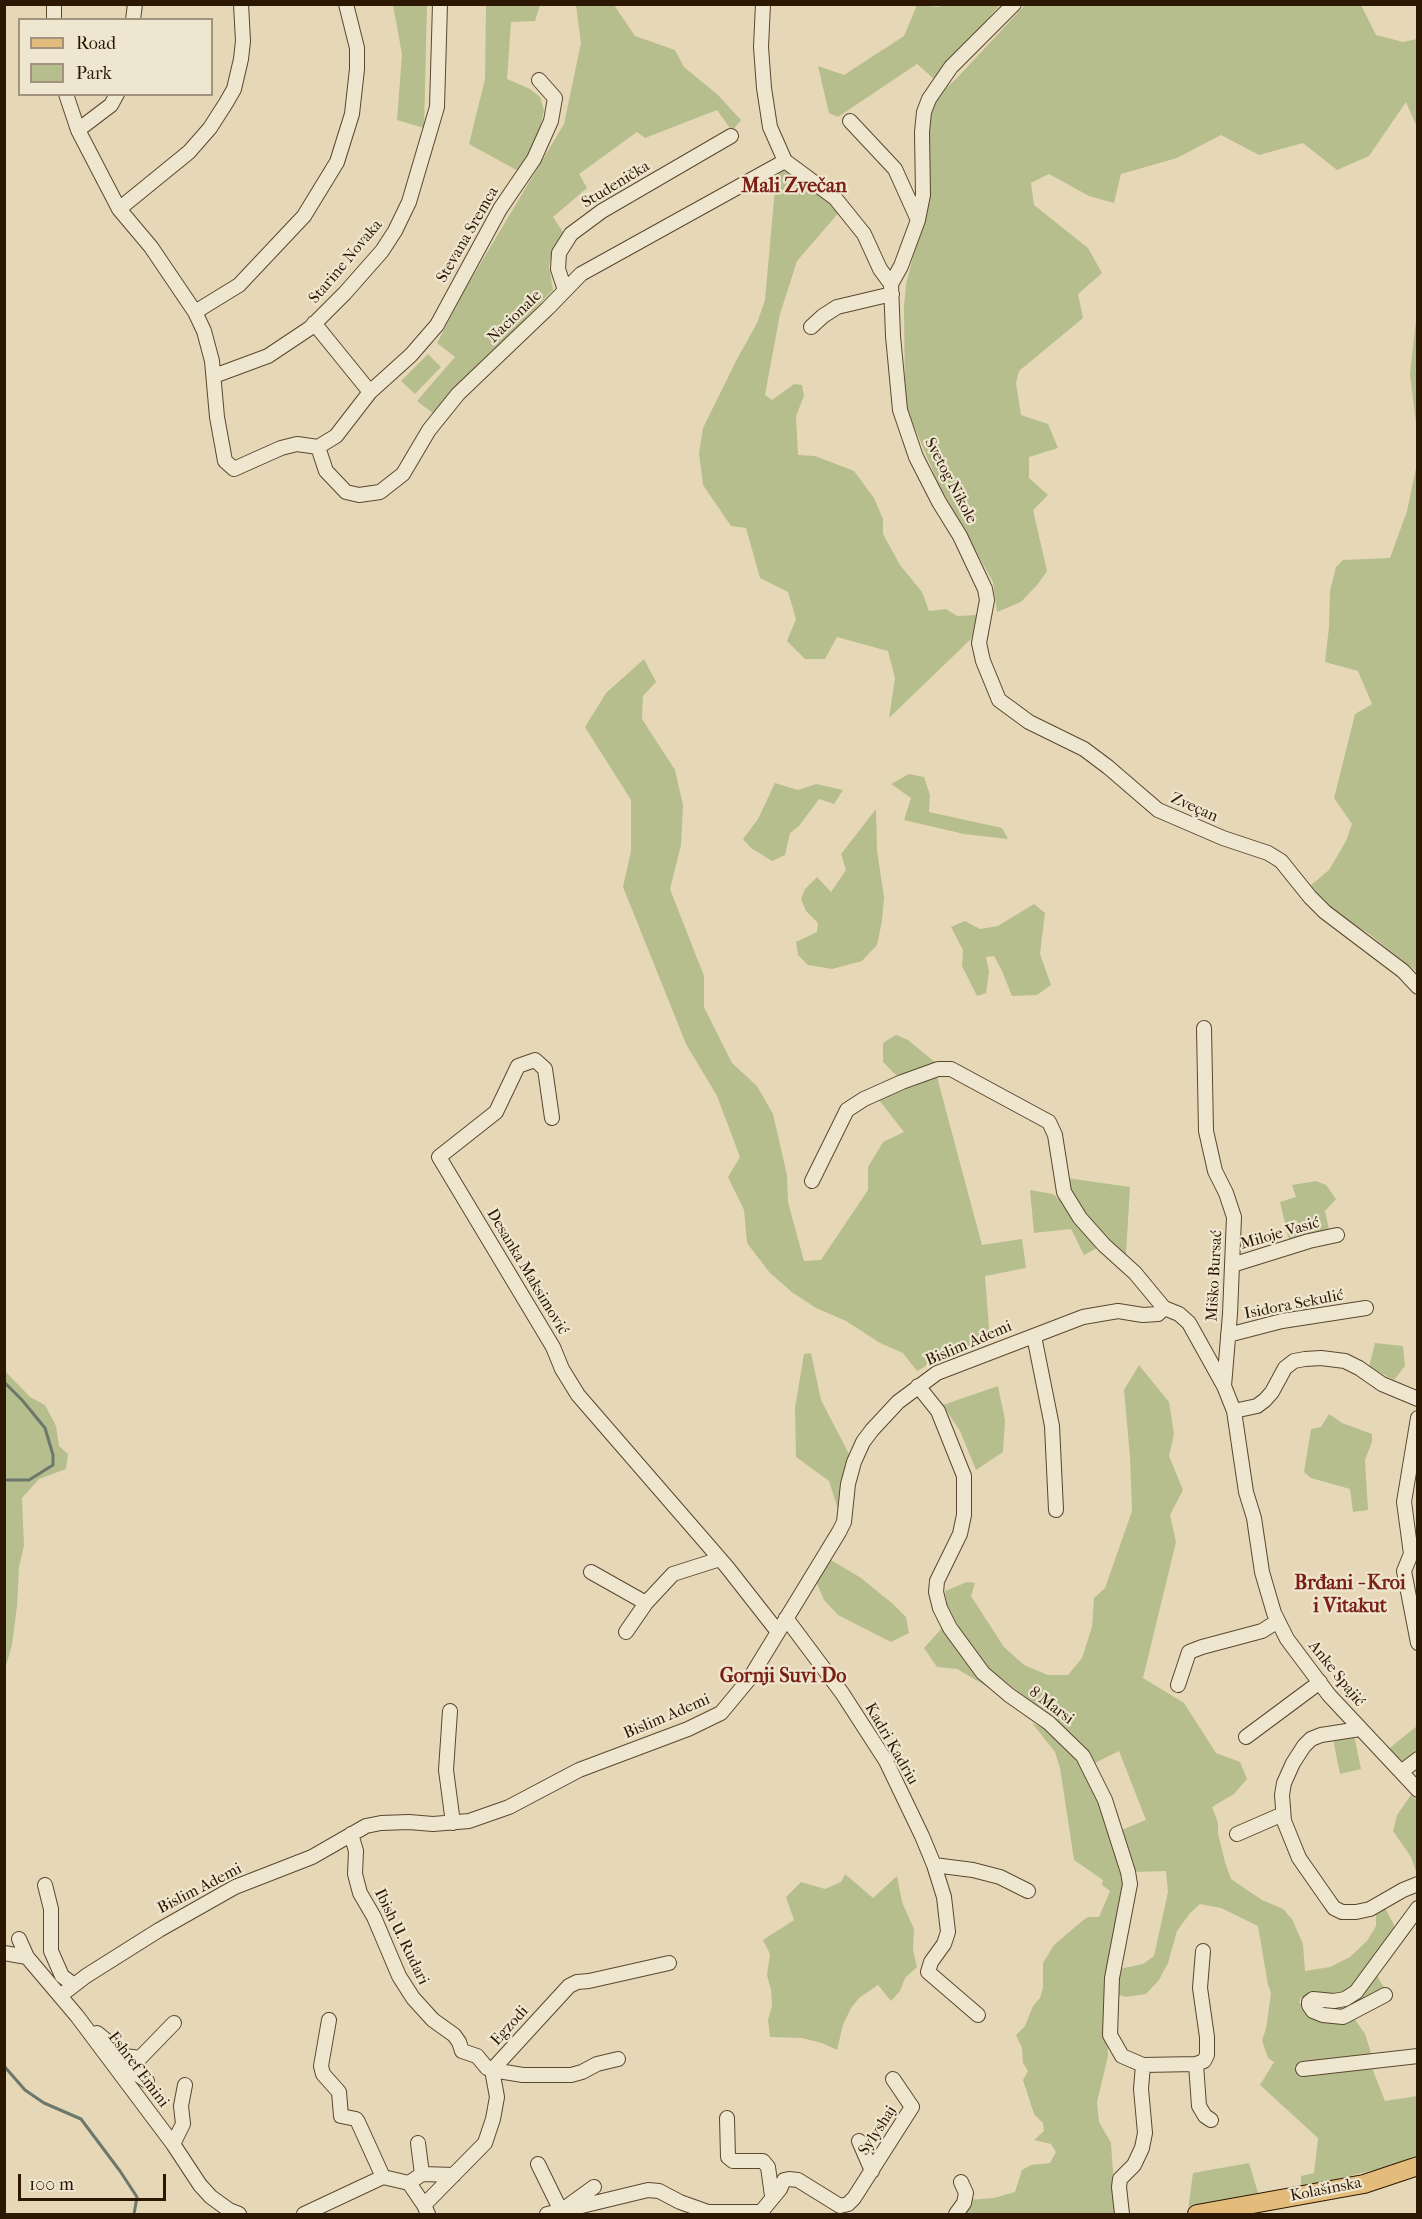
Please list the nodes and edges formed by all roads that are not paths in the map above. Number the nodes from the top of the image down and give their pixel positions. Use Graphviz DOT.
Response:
graph roads {
  1 [pos="241,4"];
  2 [pos="346,4"];
  3 [pos="440,4"];
  4 [pos="763,4"];
  5 [pos="1014,4"];
  6 [pos="539,80"];
  7 [pos="67,96"];
  8 [pos="116,96"];
  9 [pos="850,121"];
  10 [pos="78,130"];
  11 [pos="731,136"];
  12 [pos="785,161"];
  13 [pos="119,209"];
  14 [pos="918,220"];
  15 [pos="892,289"];
  16 [pos="565,290"];
  17 [pos="195,312"];
  18 [pos="315,323"];
  19 [pos="811,327"];
  20 [pos="214,376"];
  21 [pos="370,392"];
  22 [pos="318,447"];
  23 [pos="979,643"];
  24 [pos="1418,987"];
  25 [pos="1204,1028"];
  26 [pos="552,1118"];
  27 [pos="813,1181"];
  28 [pos="1337,1235"];
  29 [pos="1232,1265"];
  30 [pos="1164,1308"];
  31 [pos="1366,1308"];
  32 [pos="1034,1335"];
  33 [pos="1228,1335"];
  34 [pos="918,1386"];
  35 [pos="1224,1386"];
  36 [pos="1418,1399"];
  37 [pos="1234,1411"];
  38 [pos="1418,1418"];
  39 [pos="1056,1510"];
  40 [pos="720,1559"];
  41 [pos="591,1572"];
  42 [pos="646,1603"];
  43 [pos="786,1618"];
  44 [pos="1278,1621"];
  45 [pos="626,1632"];
  46 [pos="778,1632"];
  47 [pos="1418,1643"];
  48 [pos="1320,1682"];
  49 [pos="1178,1685"];
  50 [pos="450,1711"];
  51 [pos="1360,1729"];
  52 [pos="1246,1737"];
  53 [pos="1418,1759"];
  54 [pos="1401,1772"];
  55 [pos="1418,1790"];
  56 [pos="1283,1814"];
  57 [pos="453,1823"];
  58 [pos="351,1834"];
  59 [pos="1237,1834"];
  60 [pos="934,1865"];
  61 [pos="1418,1884"];
  62 [pos="45,1885"];
  63 [pos="1028,1891"];
  64 [pos="1418,1908"];
  65 [pos="19,1939"];
  66 [pos="1203,1951"];
  67 [pos="4,1953"];
  68 [pos="27,1957"];
  69 [pos="669,1963"];
  70 [pos="74,1985"];
  71 [pos="1385,1995"];
  72 [pos="60,1996"];
  73 [pos="978,2015"];
  74 [pos="77,2016"];
  75 [pos="329,2020"];
  76 [pos="174,2023"];
  77 [pos="118,2051"];
  78 [pos="1418,2056"];
  79 [pos="618,2059"];
  80 [pos="1197,2064"];
  81 [pos="1143,2065"];
  82 [pos="1303,2069"];
  83 [pos="492,2070"];
  84 [pos="893,2079"];
  85 [pos="147,2081"];
  86 [pos="185,2085"];
  87 [pos="727,2118"];
  88 [pos="1211,2120"];
  89 [pos="859,2141"];
  90 [pos="418,2143"];
  91 [pos="173,2144"];
  92 [pos="538,2164"];
  93 [pos="1418,2166"];
  94 [pos="872,2171"];
  95 [pos="422,2174"];
  96 [pos="454,2175"];
  97 [pos="383,2177"];
  98 [pos="961,2182"];
  99 [pos="409,2183"];
  100 [pos="594,2187"];
  101 [pos="772,2196"];
  102 [pos="426,2210"];
  103 [pos="554,2213"];
  104 [pos="761,2213"];
  105 [pos="239,2214"];
  106 [pos="304,2214"];
  107 [pos="956,2214"];
  108 [pos="1122,2214"];
  109 [pos="1197,2214"];
  1 -- 13 [label="street"];
  2 -- 17 [label="street"];
  3 -- 18 [label="street, Starine Novaka"];
  4 -- 12 [label="street"];
  5 -- 14 [label="street"];
  6 -- 21 [label="street, Stevana Sremca"];
  7 -- 10 [label="street"];
  8 -- 10 [label="street"];
  9 -- 14 [label="street"];
  10 -- 13 [label="street"];
  11 -- 16 [label="street, Studenička"];
  12 -- 15 [label="street"];
  12 -- 16 [label="street, Nacionale"];
  13 -- 17 [label="street"];
  14 -- 15 [label="street"];
  15 -- 19 [label="street"];
  15 -- 23 [label="street, Svetog Nikole"];
  16 -- 22 [label="street, Nacionale"];
  17 -- 20 [label="street"];
  18 -- 20 [label="street, Starine Novaka"];
  18 -- 21 [label="street"];
  20 -- 22 [label="street"];
  21 -- 22 [label="street, Stevana Sremca"];
  23 -- 24 [label="street, Zveçan"];
  25 -- 29 [label="street, Miško Bursać"];
  26 -- 40 [label="street, Desanka Maksimović"];
  27 -- 30 [label="street"];
  28 -- 29 [label="street, Miloje Vasić"];
  29 -- 33 [label="street, Miško Bursać"];
  30 -- 32 [label="street, Bislim Ademi"];
  30 -- 35 [label="street"];
  31 -- 33 [label="street, Isidora Sekulić"];
  32 -- 34 [label="street, Bislim Ademi"];
  32 -- 39 [label="street"];
  33 -- 35 [label="street, Miško Bursać"];
  34 -- 43 [label="street, Bislim Ademi"];
  34 -- 81 [label="street, 8 Marsi"];
  35 -- 37 [label="street, Anke Spajić"];
  36 -- 37 [label="street"];
  37 -- 44 [label="street, Anke Spajić"];
  38 -- 47 [label="street"];
  40 -- 42 [label="street"];
  40 -- 46 [label="street, Desanka Maksimović"];
  41 -- 42 [label="street"];
  42 -- 45 [label="street"];
  43 -- 46 [label="street, Bislim Ademi"];
  43 -- 60 [label="street, Kadri Kadriu"];
  44 -- 48 [label="street, Anke Spajić"];
  44 -- 49 [label="street"];
  46 -- 57 [label="street, Bislim Ademi"];
  48 -- 51 [label="street, Anke Spajić"];
  48 -- 52 [label="street"];
  50 -- 57 [label="street"];
  51 -- 54 [label="street, Anke Spajić"];
  51 -- 56 [label="street"];
  53 -- 54 [label="street"];
  54 -- 55 [label="street, Anke Spajić"];
  56 -- 59 [label="street"];
  56 -- 61 [label="street"];
  57 -- 58 [label="street, Bislim Ademi"];
  58 -- 70 [label="street, Bislim Ademi"];
  58 -- 83 [label="street, Ibish U. Rudari"];
  60 -- 63 [label="street"];
  60 -- 73 [label="street, Kadri Kadriu"];
  62 -- 70 [label="street"];
  64 -- 71 [label="street"];
  65 -- 68 [label="street, Eshref Emini"];
  66 -- 80 [label="street"];
  67 -- 68 [label="street"];
  68 -- 72 [label="street, Eshref Emini"];
  69 -- 83 [label="street, Egzodi"];
  70 -- 72 [label="street, Bislim Ademi"];
  72 -- 74 [label="street, Eshref Emini"];
  74 -- 77 [label="street, Eshref Emini"];
  74 -- 91 [label="street, Eshref Emini"];
  75 -- 97 [label="street"];
  76 -- 77 [label="street, Eshref Emini"];
  77 -- 85 [label="street, Eshref Emini"];
  78 -- 82 [label="street"];
  79 -- 83 [label="street, Egzodi"];
  80 -- 81 [label="street"];
  80 -- 88 [label="street"];
  81 -- 108 [label="street"];
  83 -- 96 [label="street"];
  84 -- 94 [label="street, Sylyshaj"];
  86 -- 91 [label="street, Eshref Emini"];
  87 -- 101 [label="street"];
  89 -- 94 [label="street, Sylyshaj"];
  90 -- 95 [label="street"];
  91 -- 105 [label="street, Eshref Emini"];
  92 -- 103 [label="street"];
  93 -- 109 [label="main road, Kolašinska"];
  94 -- 101 [label="street, Sylyshaj"];
  95 -- 96 [label="street"];
  95 -- 99 [label="street"];
  96 -- 102 [label="street"];
  97 -- 99 [label="street"];
  97 -- 106 [label="street"];
  98 -- 107 [label="street"];
  99 -- 102 [label="street"];
  100 -- 103 [label="street"];
  101 -- 104 [label="street, Sylyshaj"];
  103 -- 104 [label="street"];
}
